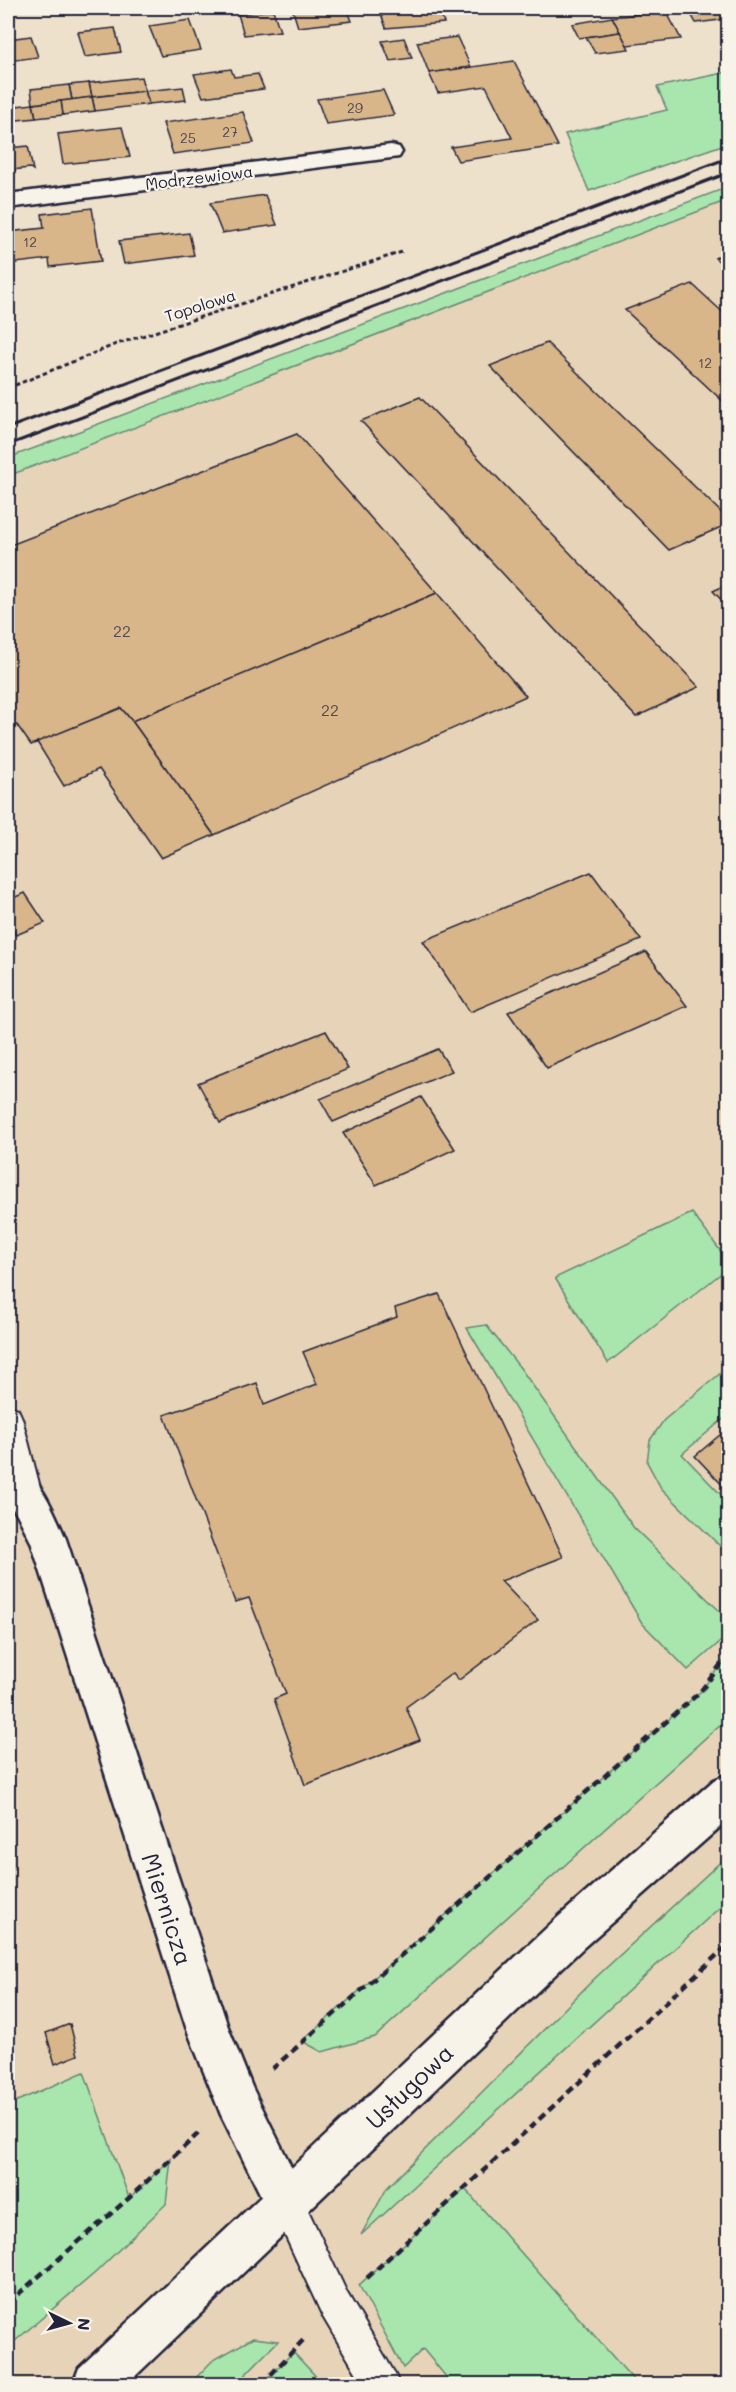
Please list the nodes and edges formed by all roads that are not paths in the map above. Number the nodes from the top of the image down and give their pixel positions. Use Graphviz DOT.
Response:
graph roads {
  1 [pos="391,152"];
  2 [pos="8,201"];
  3 [pos="8,1418"];
  4 [pos="19,1490"];
  5 [pos="729,1794"];
  6 [pos="287,2203"];
  7 [pos="95,2385"];
  8 [pos="382,2385"];
  1 -- 2 [label="street, Modrzewiowa"];
  3 -- 4 [label="lane, Miernicza"];
  4 -- 6 [label="street, Miernicza"];
  5 -- 6 [label="street, Usługowa"];
  6 -- 7 [label="street, Usługowa"];
  6 -- 8 [label="lane, Miernicza"];
}
